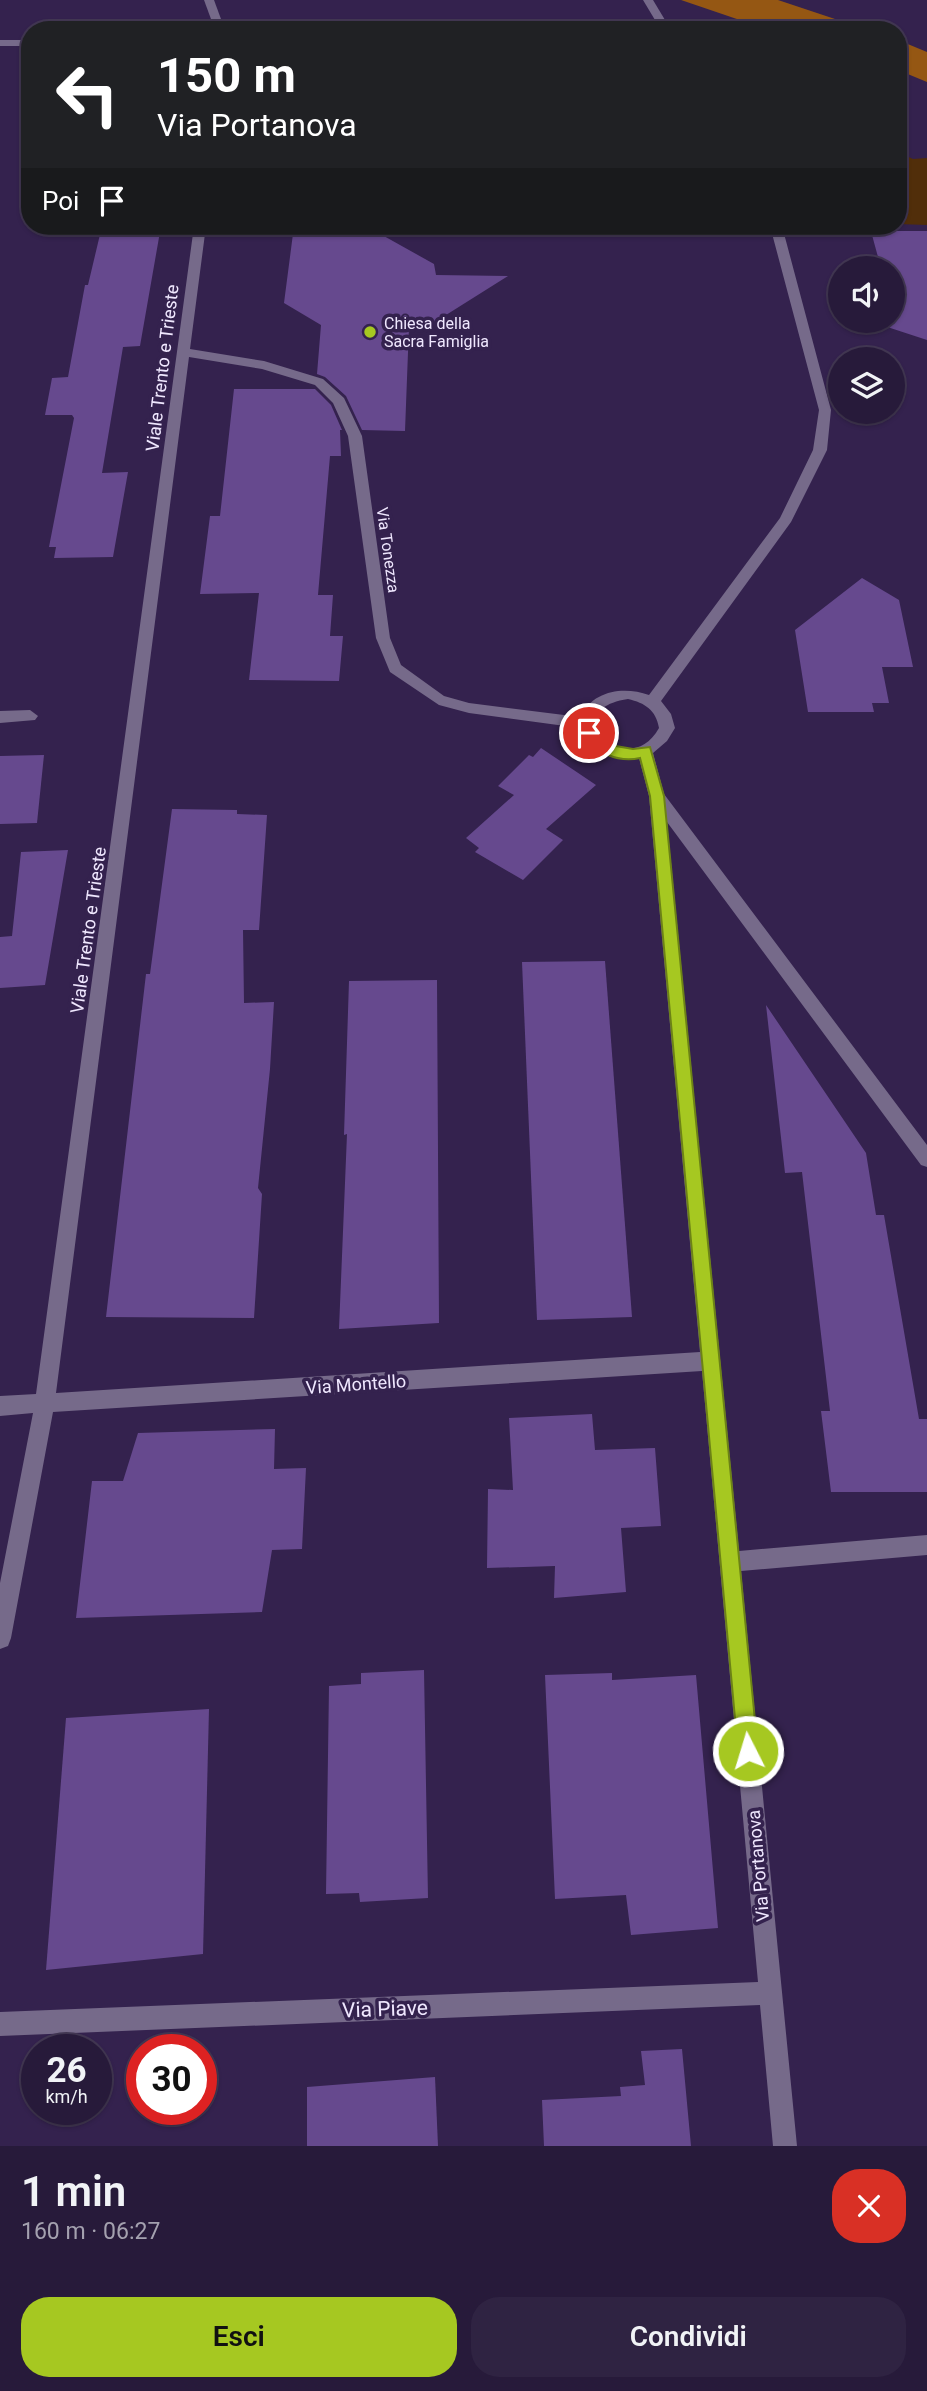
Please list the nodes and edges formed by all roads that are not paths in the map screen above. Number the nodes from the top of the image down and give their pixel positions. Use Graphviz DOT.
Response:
graph roads {
  1 [pos="209,0"];
  2 [pos="648,0"];
  3 [pos="216,21"];
  4 [pos="661,21"];
  5 [pos="0,43"];
  6 [pos="21,43"];
  7 [pos="199,235"];
  8 [pos="778,235"];
  9 [pos="184,352"];
  10 [pos="652,702"];
  11 [pos="30,716"];
  12 [pos="0,717"];
  13 [pos="586,723"];
  14 [pos="645,751"];
  15 [pos="657,796"];
  16 [pos="927,1159"];
  17 [pos="711,1362"];
  18 [pos="45,1404"];
  19 [pos="0,1406"];
  20 [pos="927,1545"];
  21 [pos="730,1562"];
  22 [pos="0,1638"];
  23 [pos="770,1993"];
  24 [pos="0,2024"];
  25 [pos="785,2146"];
  1 -- 3 [label="street"];
  2 -- 4 [label="street"];
  5 -- 6 [label="street"];
  7 -- 9 [label="street, Viale Trento e Trieste"];
  8 -- 10 [label="street"];
  9 -- 13 [label="street, Via Tonezza"];
  9 -- 18 [label="street, Viale Trento e Trieste"];
  10 -- 13 [label="street"];
  10 -- 14 [label="street"];
  11 -- 12 [label="street"];
  13 -- 14 [label="street"];
  14 -- 15 [label="street, Via Portanova"];
  15 -- 16 [label="street"];
  15 -- 17 [label="street, Via Portanova"];
  17 -- 18 [label="street, Via Montello"];
  17 -- 21 [label="street, Via Portanova"];
  18 -- 19 [label="street, Via Montello"];
  18 -- 22 [label="street, Viale Trento e Trieste"];
  20 -- 21 [label="street"];
  21 -- 23 [label="street, Via Portanova"];
  23 -- 24 [label="street, Via Piave"];
  23 -- 25 [label="street, Via Portanova"];
}
